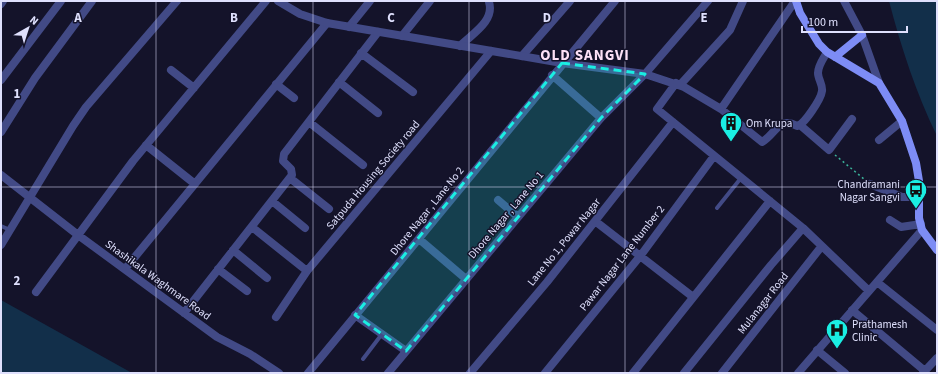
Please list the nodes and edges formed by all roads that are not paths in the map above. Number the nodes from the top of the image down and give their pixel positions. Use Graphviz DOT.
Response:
graph roads {
  1 [pos="3,1"];
  2 [pos="61,1"];
  3 [pos="92,1"];
  4 [pos="176,1"];
  5 [pos="266,1"];
  6 [pos="278,1"];
  7 [pos="370,1"];
  8 [pos="430,1"];
  9 [pos="487,1"];
  10 [pos="570,1"];
  11 [pos="615,1"];
  12 [pos="708,1"];
  13 [pos="743,1"];
  14 [pos="796,1"];
  15 [pos="844,1"];
  16 [pos="1,4"];
  17 [pos="327,23"];
  18 [pos="348,27"];
  19 [pos="378,32"];
  20 [pos="862,35"];
  21 [pos="402,36"];
  22 [pos="460,46"];
  23 [pos="491,51"];
  24 [pos="827,52"];
  25 [pos="361,53"];
  26 [pos="522,56"];
  27 [pos="834,57"];
  28 [pos="562,63"];
  29 [pos="171,70"];
  30 [pos="645,74"];
  31 [pos="552,75"];
  32 [pos="1,80"];
  33 [pos="339,82"];
  34 [pos="879,83"];
  35 [pos="276,84"];
  36 [pos="678,84"];
  37 [pos="194,88"];
  38 [pos="413,92"];
  39 [pos="294,98"];
  40 [pos="722,109"];
  41 [pos="378,113"];
  42 [pos="601,118"];
  43 [pos="852,119"];
  44 [pos="902,121"];
  45 [pos="309,122"];
  46 [pos="673,122"];
  47 [pos="800,125"];
  48 [pos="1,132"];
  49 [pos="879,140"];
  50 [pos="146,145"];
  51 [pos="714,156"];
  52 [pos="363,165"];
  53 [pos="1,175"];
  54 [pos="741,177"];
  55 [pos="290,178"];
  56 [pos="195,184"];
  57 [pos="870,184"];
  58 [pos="30,196"];
  59 [pos="919,197"];
  60 [pos="498,200"];
  61 [pos="272,201"];
  62 [pos="770,201"];
  63 [pos="329,208"];
  64 [pos="717,208"];
  65 [pos="518,217"];
  66 [pos="890,220"];
  67 [pos="595,221"];
  68 [pos="1,226"];
  69 [pos="252,227"];
  70 [pos="922,227"];
  71 [pos="305,228"];
  72 [pos="803,228"];
  73 [pos="10,230"];
  74 [pos="78,235"];
  75 [pos="419,239"];
  76 [pos="1,245"];
  77 [pos="821,247"];
  78 [pos="233,250"];
  79 [pos="937,250"];
  80 [pos="641,255"];
  81 [pos="125,269"];
  82 [pos="218,269"];
  83 [pos="307,271"];
  84 [pos="267,278"];
  85 [pos="466,280"];
  86 [pos="877,282"];
  87 [pos="869,290"];
  88 [pos="247,291"];
  89 [pos="36,292"];
  90 [pos="694,296"];
  91 [pos="852,310"];
  92 [pos="184,313"];
  93 [pos="355,315"];
  94 [pos="276,317"];
  95 [pos="937,330"];
  96 [pos="382,334"];
  97 [pos="817,350"];
  98 [pos="406,351"];
  99 [pos="937,358"];
  100 [pos="363,359"];
  101 [pos="924,372"];
  102 [pos="279,373"];
  103 [pos="308,373"];
  104 [pos="388,373"];
  105 [pos="470,373"];
  106 [pos="545,373"];
  107 [pos="633,373"];
  108 [pos="684,373"];
  109 [pos="722,373"];
  110 [pos="798,373"];
  111 [pos="844,373"];
  1 -- 16 [label="street"];
  2 -- 32 [label="street"];
  3 -- 48 [label="street"];
  4 -- 58 [label="street"];
  5 -- 37 [label="street"];
  6 -- 17 [label="street"];
  7 -- 18 [label="street"];
  8 -- 21 [label="street"];
  9 -- 22 [label="street"];
  10 -- 26 [label="street"];
  11 -- 28 [label="street, Dhore Nagar , Lane No 2"];
  12 -- 30 [label="street, Dhore Nagar , Lane No 1"];
  13 -- 36 [label="street"];
  14 -- 24 [label="main road"];
  14 -- 40 [label="street"];
  15 -- 20 [label="street"];
  17 -- 18 [label="street"];
  17 -- 35 [label="street"];
  18 -- 19 [label="street"];
  19 -- 21 [label="street"];
  19 -- 25 [label="street"];
  20 -- 27 [label="main road"];
  20 -- 34 [label="street"];
  21 -- 22 [label="street"];
  22 -- 23 [label="street"];
  23 -- 26 [label="street"];
  23 -- 83 [label="street, Satpuda Housing Society road"];
  24 -- 27 [label="main road"];
  24 -- 47 [label="street"];
  25 -- 33 [label="street"];
  25 -- 38 [label="street"];
  26 -- 28 [label="street"];
  27 -- 34 [label="main road"];
  28 -- 30 [label="street"];
  28 -- 31 [label="street, Dhore Nagar , Lane No 2"];
  29 -- 37 [label="street"];
  30 -- 36 [label="street"];
  30 -- 42 [label="street, Dhore Nagar , Lane No 1"];
  31 -- 42 [label="street"];
  31 -- 75 [label="street, Dhore Nagar , Lane No 2"];
  33 -- 41 [label="street"];
  33 -- 45 [label="street"];
  34 -- 44 [label="main road"];
  35 -- 39 [label="street"];
  35 -- 56 [label="street"];
  36 -- 40 [label="street"];
  36 -- 46 [label="street"];
  37 -- 50 [label="street"];
  40 -- 47 [label="street"];
  42 -- 65 [label="street, Dhore Nagar , Lane No 1"];
  43 -- 47 [label="street"];
  44 -- 49 [label="street"];
  44 -- 59 [label="main road"];
  45 -- 52 [label="street"];
  45 -- 55 [label="street"];
  46 -- 51 [label="street"];
  46 -- 67 [label="street, Lane No 1, Powar Nagar"];
  50 -- 56 [label="street"];
  50 -- 74 [label="street"];
  51 -- 54 [label="street"];
  51 -- 80 [label="street, Pawar Nagar Lane Number 2"];
  53 -- 58 [label="street, Shashikala Waghmare Road"];
  54 -- 62 [label="street"];
  54 -- 64 [label="lane"];
  55 -- 61 [label="street"];
  55 -- 63 [label="street"];
  56 -- 81 [label="street"];
  57 -- 59 [label="street"];
  58 -- 73 [label="street"];
  58 -- 74 [label="street, Shashikala Waghmare Road"];
  59 -- 70 [label="main road"];
  60 -- 65 [label="street"];
  61 -- 69 [label="street"];
  61 -- 71 [label="street"];
  62 -- 72 [label="street"];
  62 -- 90 [label="street"];
  65 -- 85 [label="street, Dhore Nagar , Lane No 1"];
  66 -- 70 [label="street"];
  67 -- 80 [label="street"];
  67 -- 105 [label="street, Lane No 1, Powar Nagar"];
  68 -- 73 [label="lane"];
  69 -- 78 [label="street"];
  69 -- 83 [label="street"];
  70 -- 79 [label="main road"];
  70 -- 86 [label="street"];
  72 -- 77 [label="street"];
  72 -- 108 [label="street"];
  73 -- 76 [label="street"];
  74 -- 81 [label="street, Shashikala Waghmare Road"];
  74 -- 89 [label="street"];
  75 -- 85 [label="street"];
  75 -- 93 [label="street, Dhore Nagar , Lane No 2"];
  77 -- 87 [label="street"];
  77 -- 109 [label="street, Mulanagar Road"];
  78 -- 82 [label="street"];
  78 -- 84 [label="street"];
  80 -- 90 [label="street"];
  80 -- 106 [label="street, Pawar Nagar Lane Number 2"];
  81 -- 92 [label="street, Shashikala Waghmare Road"];
  82 -- 88 [label="street"];
  82 -- 92 [label="street"];
  83 -- 94 [label="street, Satpuda Housing Society road"];
  85 -- 98 [label="street, Dhore Nagar , Lane No 1"];
  86 -- 87 [label="street"];
  86 -- 95 [label="street"];
  87 -- 91 [label="street"];
  90 -- 107 [label="street"];
  91 -- 97 [label="street"];
  91 -- 101 [label="street"];
  92 -- 102 [label="street, Shashikala Waghmare Road"];
  93 -- 96 [label="street"];
  93 -- 103 [label="street, Dhore Nagar , Lane No 2"];
  96 -- 98 [label="street"];
  96 -- 100 [label="lane"];
  97 -- 110 [label="street"];
  97 -- 111 [label="street"];
  98 -- 104 [label="street, Dhore Nagar , Lane No 1"];
  99 -- 101 [label="street"];
}
